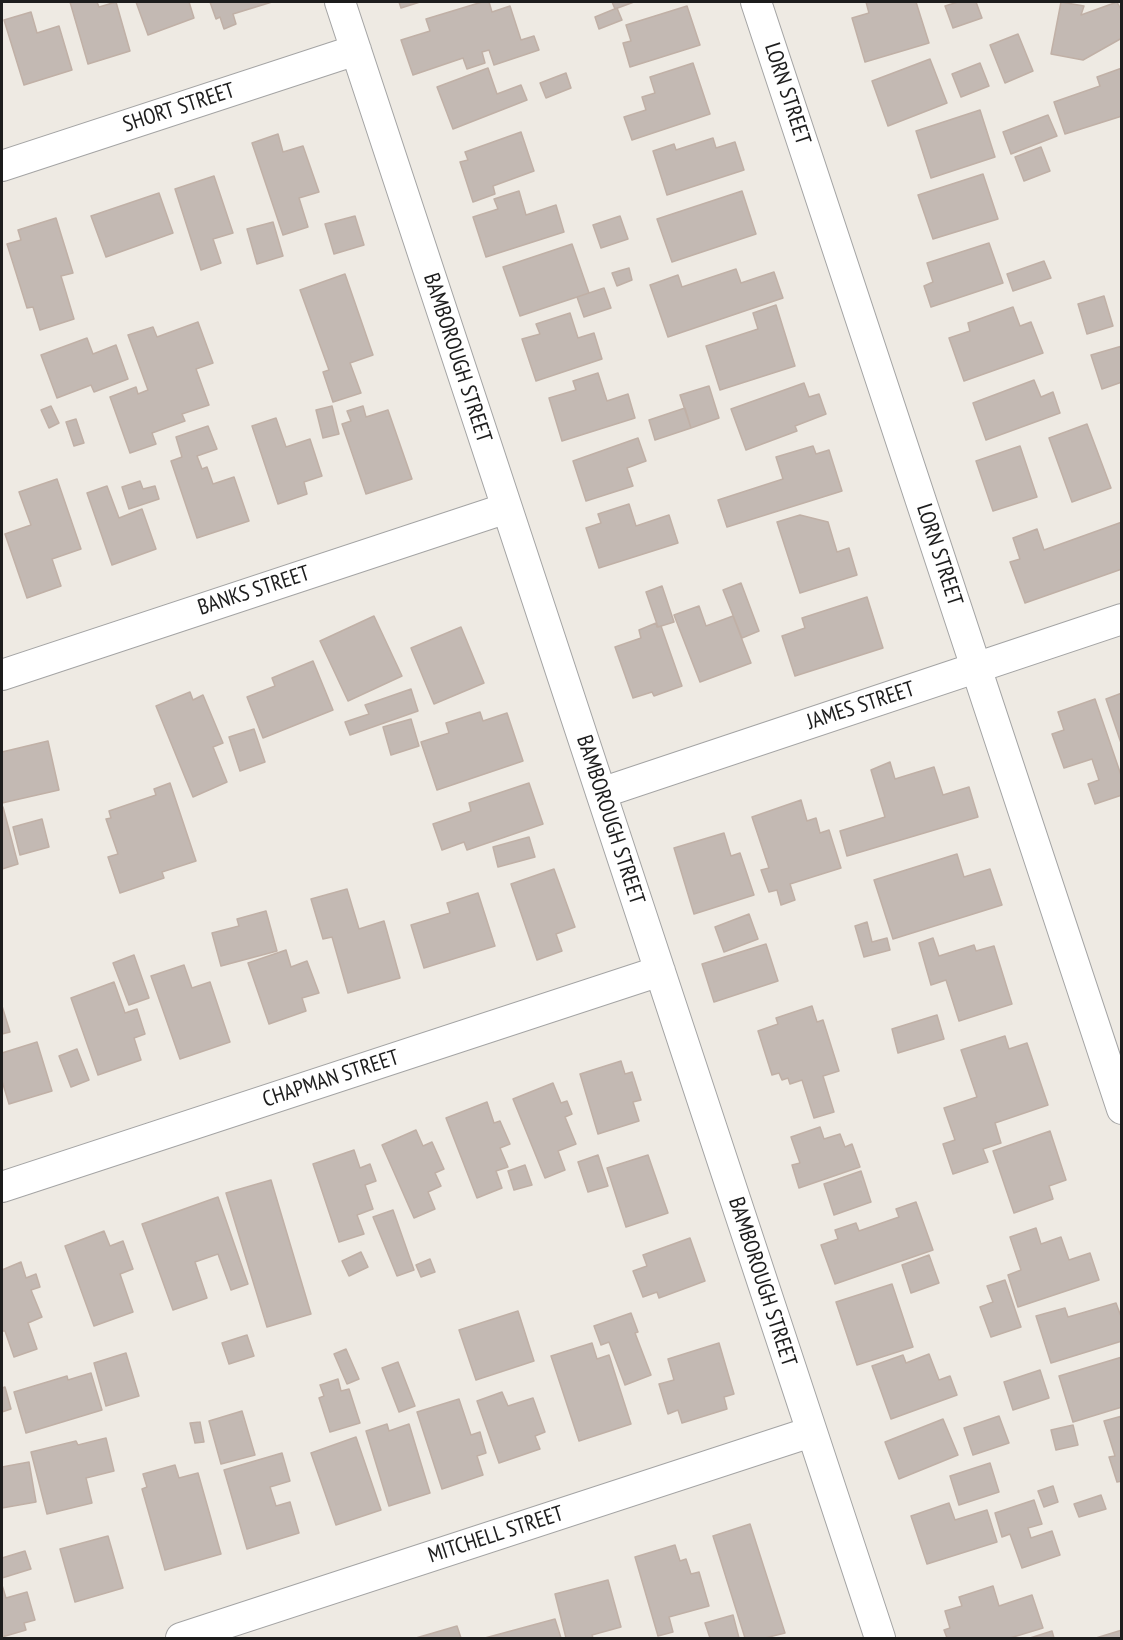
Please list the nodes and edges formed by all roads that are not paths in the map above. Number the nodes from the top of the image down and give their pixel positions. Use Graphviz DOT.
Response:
graph roads {
  1 [pos="340,2"];
  2 [pos="756,2"];
  3 [pos="356,50"];
  4 [pos="2,166"];
  5 [pos="507,508"];
  6 [pos="1122,619"];
  7 [pos="976,668"];
  8 [pos="2,675"];
  9 [pos="601,793"];
  10 [pos="660,972"];
  11 [pos="1122,1109"];
  12 [pos="2,1187"];
  13 [pos="811,1432"];
  14 [pos="182,1638"];
  15 [pos="879,1638"];
  1 -- 3 [label="street, BAMBOROUGH STREET"];
  2 -- 7 [label="street, LORN STREET"];
  3 -- 4 [label="street, SHORT STREET"];
  3 -- 5 [label="street, BAMBOROUGH STREET"];
  5 -- 8 [label="street, BANKS STREET"];
  5 -- 9 [label="street, BAMBOROUGH STREET"];
  6 -- 7 [label="street, JAMES STREET"];
  7 -- 9 [label="street, JAMES STREET"];
  7 -- 11 [label="street, LORN STREET"];
  9 -- 10 [label="street, BAMBOROUGH STREET"];
  10 -- 12 [label="street, CHAPMAN STREET"];
  10 -- 13 [label="street, BAMBOROUGH STREET"];
  13 -- 14 [label="street, MITCHELL STREET"];
  13 -- 15 [label="street, BAMBOROUGH STREET"];
}
